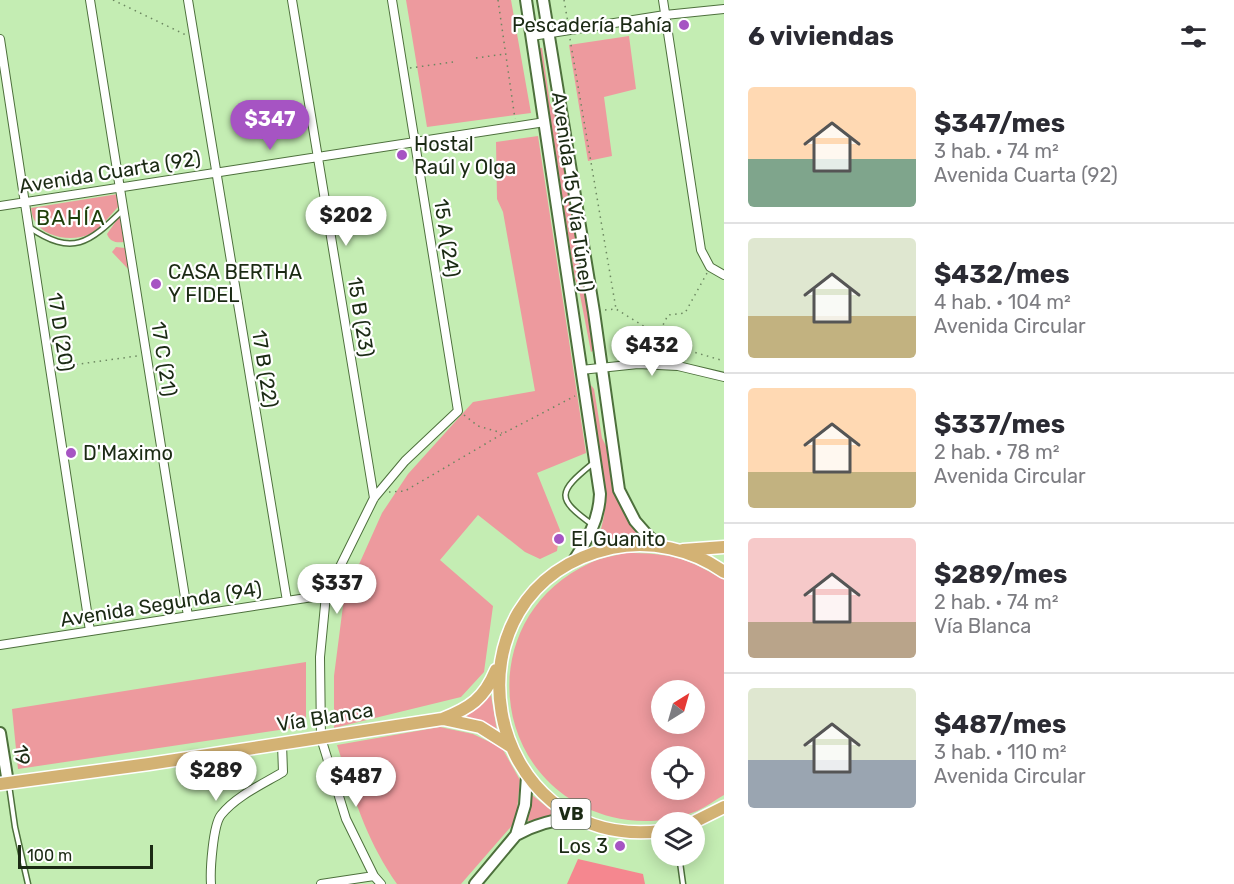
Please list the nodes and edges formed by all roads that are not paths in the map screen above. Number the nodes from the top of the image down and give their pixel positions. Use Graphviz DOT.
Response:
graph roads {
  1 [pos="90,0"];
  2 [pos="188,0"];
  3 [pos="292,0"];
  4 [pos="392,0"];
  5 [pos="526,0"];
  6 [pos="543,0"];
  7 [pos="663,0"];
  8 [pos="724,9"];
  9 [pos="665,15"];
  10 [pos="548,34"];
  11 [pos="532,36"];
  12 [pos="0,39"];
  13 [pos="544,122"];
  14 [pos="415,142"];
  15 [pos="318,157"];
  16 [pos="216,172"];
  17 [pos="120,187"];
  18 [pos="25,202"];
  19 [pos="0,206"];
  20 [pos="123,209"];
  21 [pos="29,227"];
  22 [pos="724,275"];
  23 [pos="603,367"];
  24 [pos="581,370"];
  25 [pos="724,377"];
  26 [pos="595,462"];
  27 [pos="374,498"];
  28 [pos="594,526"];
  29 [pos="661,547"];
  30 [pos="724,547"];
  31 [pos="679,550"];
  32 [pos="573,562"];
  33 [pos="724,572"];
  34 [pos="326,595"];
  35 [pos="286,601"];
  36 [pos="188,616"];
  37 [pos="90,631"];
  38 [pos="0,645"];
  39 [pos="502,655"];
  40 [pos="442,719"];
  41 [pos="0,733"];
  42 [pos="321,738"];
  43 [pos="282,744"];
  44 [pos="510,746"];
  45 [pos="527,776"];
  46 [pos="4,784"];
  47 [pos="724,807"];
  48 [pos="705,816"];
  49 [pos="578,817"];
  50 [pos="651,831"];
  51 [pos="516,835"];
  52 [pos="681,866"];
  53 [pos="374,876"];
  54 [pos="357,881"];
  55 [pos="28,884"];
  56 [pos="210,884"];
  57 [pos="321,884"];
  58 [pos="381,884"];
  59 [pos="475,884"];
  60 [pos="683,884"];
  1 -- 17 [label="street, 17 C (21)"];
  2 -- 16 [label="street, 17 B (22)"];
  3 -- 15 [label="street, 15 B (23)"];
  4 -- 14 [label="street, 15 A (24)"];
  5 -- 11 [label="main road, Avenida 15 (Vía Túnel)"];
  6 -- 10 [label="main road, Avenida 15 (Vía Túnel)"];
  7 -- 9 [label="street"];
  8 -- 9 [label="street"];
  9 -- 10 [label="street"];
  9 -- 22 [label="street"];
  10 -- 11 [label="street"];
  10 -- 23 [label="main road, Avenida 15 (Vía Túnel)"];
  11 -- 13 [label="main road, Avenida 15 (Vía Túnel)"];
  12 -- 18 [label="street, 17 D (20)"];
  13 -- 14 [label="street, Avenida Cuarta (92)"];
  13 -- 24 [label="main road, Avenida 15 (Vía Túnel)"];
  14 -- 15 [label="street, Avenida Cuarta (92)"];
  14 -- 27 [label="street, 15 A (24)"];
  15 -- 16 [label="street, Avenida Cuarta (92)"];
  15 -- 27 [label="street, 15 B (23)"];
  16 -- 17 [label="street, Avenida Cuarta (92)"];
  16 -- 35 [label="street, 17 B (22)"];
  17 -- 18 [label="street, Avenida Cuarta (92)"];
  17 -- 20 [label="street, 17 C (21)"];
  18 -- 19 [label="street, Avenida Cuarta (92)"];
  18 -- 21 [label="street, 17 D (20)"];
  20 -- 21 [label="lane"];
  20 -- 36 [label="street, 17 C (21)"];
  21 -- 37 [label="street, 17 D (20)"];
  23 -- 24 [label="street"];
  23 -- 25 [label="street"];
  23 -- 29 [label="main road, Avenida 15 (Vía Túnel)"];
  24 -- 26 [label="main road, Avenida 15 (Vía Túnel)"];
  26 -- 28 [label="main road, Avenida 15 (Vía Túnel)"];
  26 -- 28 [label="lane"];
  27 -- 34 [label="street"];
  28 -- 32 [label="main road, Avenida 15 (Vía Túnel)"];
  29 -- 31 [label="main road, VB"];
  29 -- 32 [label="main road, VB"];
  30 -- 31 [label="main road"];
  31 -- 33 [label="main road, VB"];
  32 -- 39 [label="main road, VB"];
  34 -- 35 [label="street, Avenida Segunda (94)"];
  34 -- 42 [label="street"];
  35 -- 36 [label="street, Avenida Segunda (94)"];
  36 -- 37 [label="street, Avenida Segunda (94)"];
  37 -- 38 [label="street, Avenida Segunda (94)"];
  39 -- 40 [label="main road, Vía Blanca / VB"];
  39 -- 44 [label="main road, VB"];
  40 -- 42 [label="main road, Vía Blanca / VB"];
  40 -- 44 [label="main road, Vía Blanca / VB"];
  41 -- 46 [label="main road, 19"];
  42 -- 43 [label="main road, Vía Blanca / VB"];
  42 -- 53 [label="street"];
  43 -- 46 [label="main road, Vía Blanca / VB"];
  43 -- 56 [label="street"];
  44 -- 45 [label="main road, VB"];
  45 -- 49 [label="main road, VB"];
  45 -- 51 [label="main road"];
  46 -- 55 [label="lane"];
  47 -- 48 [label="main road"];
  49 -- 50 [label="main road, VB"];
  49 -- 51 [label="main road"];
  51 -- 59 [label="main road"];
  52 -- 60 [label="lane"];
  53 -- 54 [label="street"];
  53 -- 58 [label="street"];
  54 -- 57 [label="street"];
}
